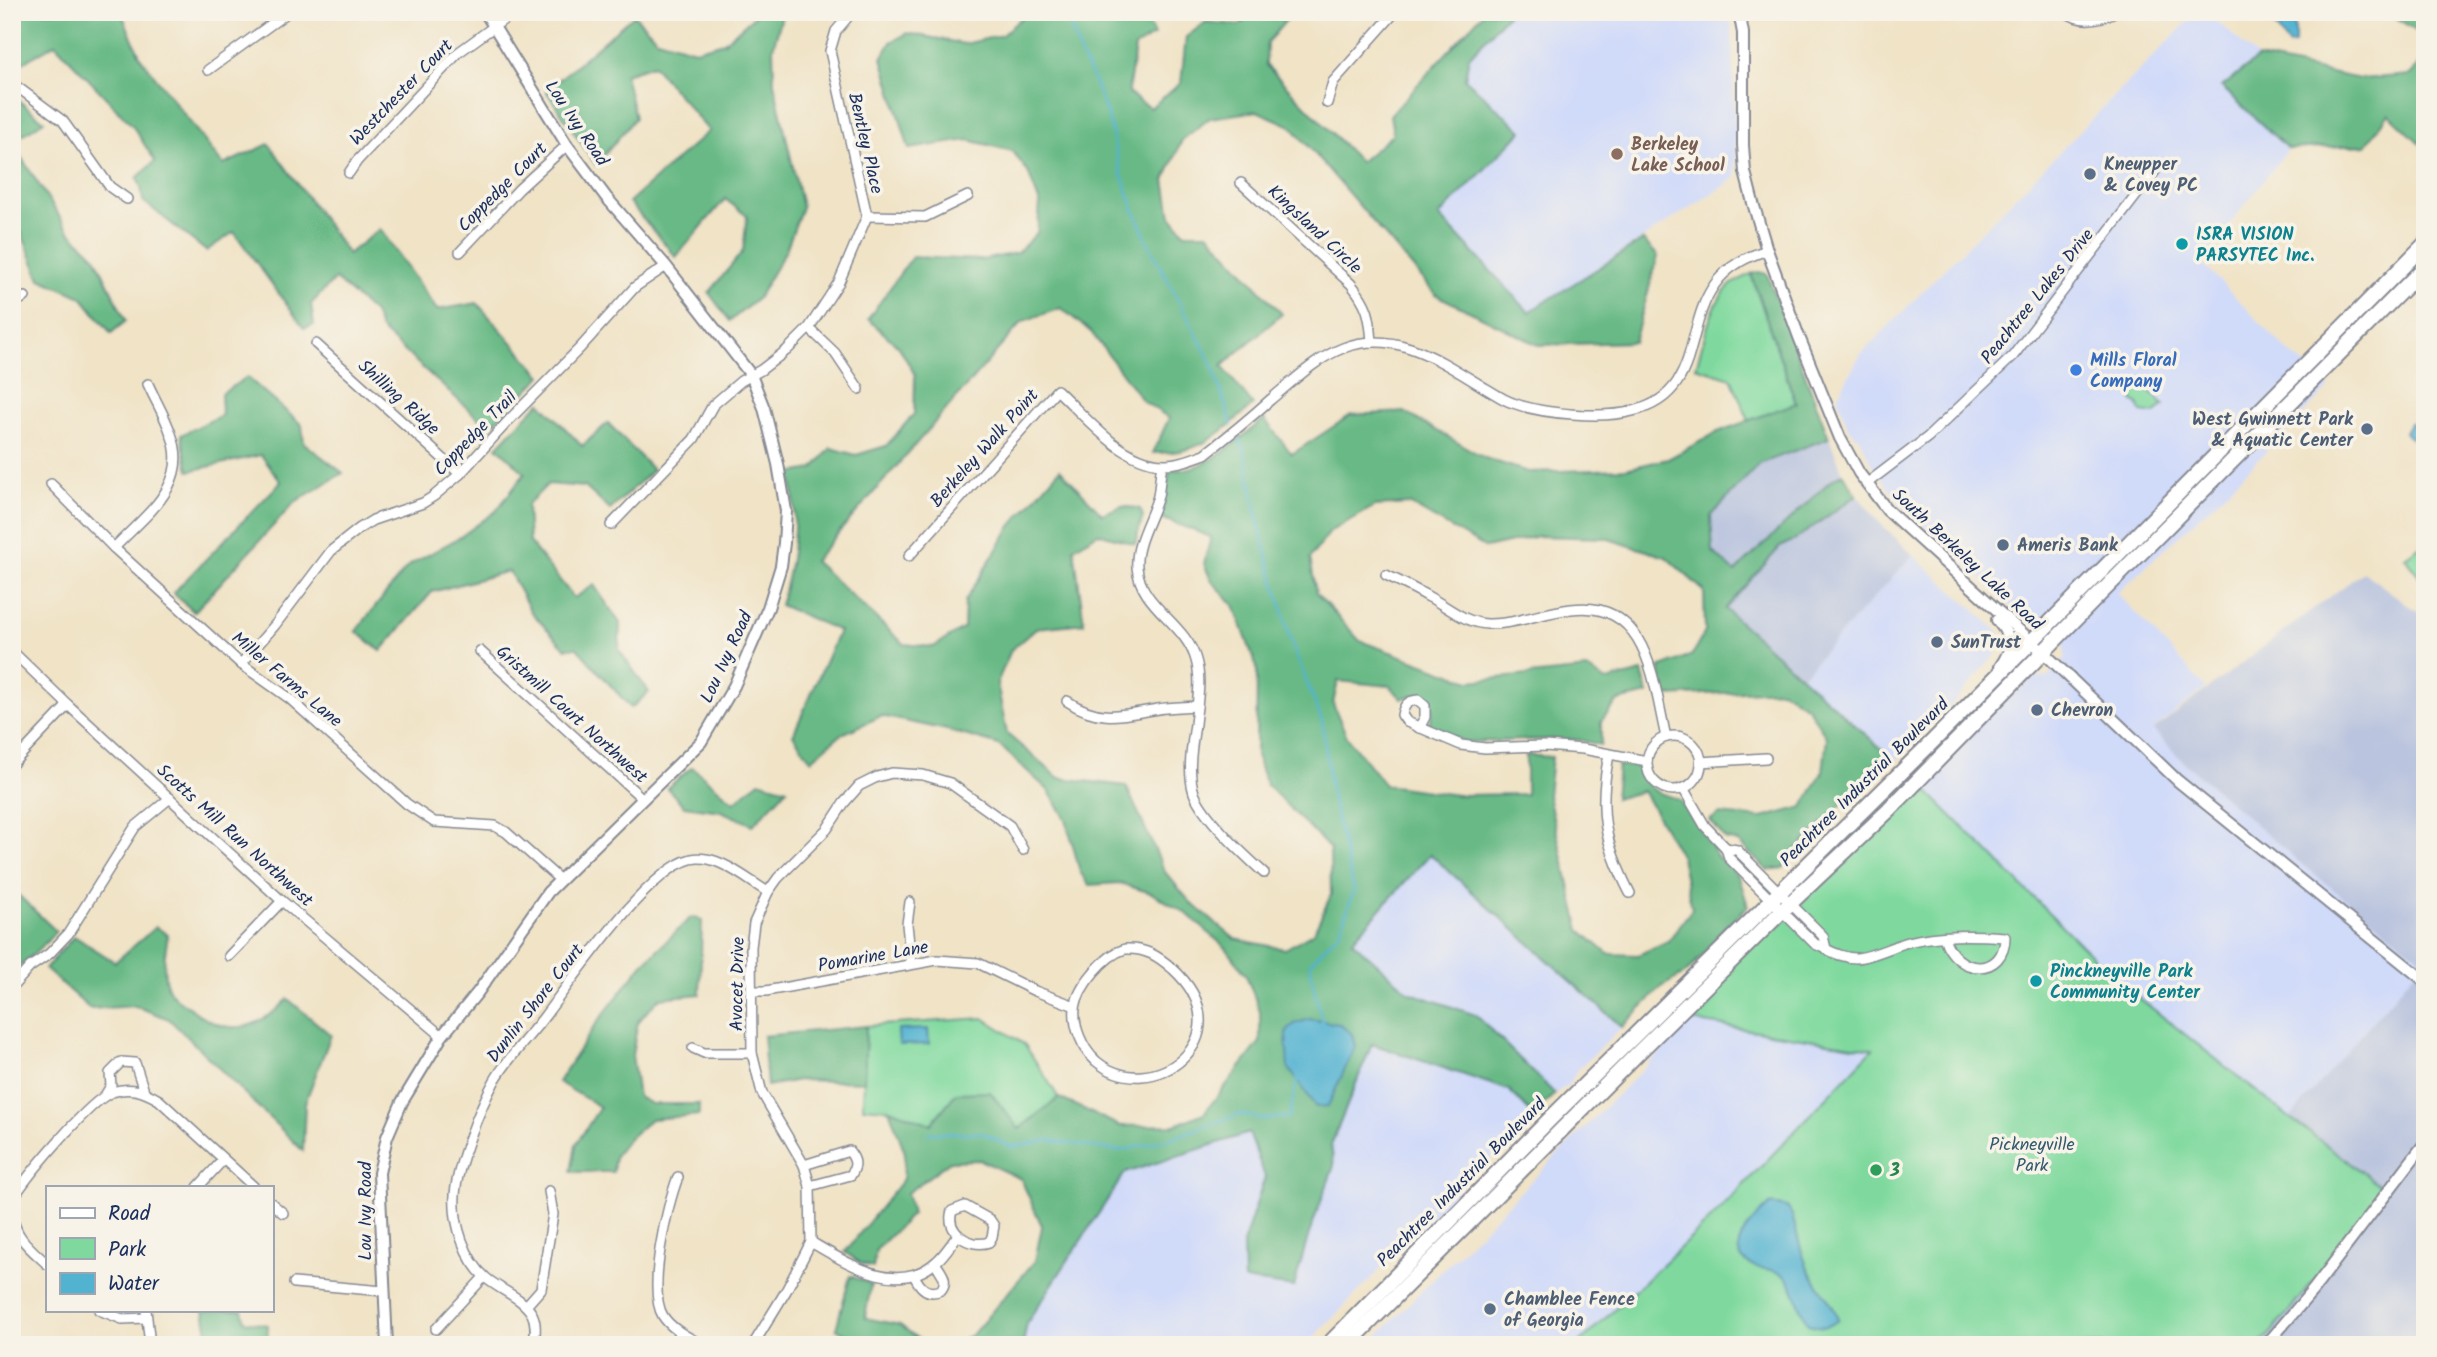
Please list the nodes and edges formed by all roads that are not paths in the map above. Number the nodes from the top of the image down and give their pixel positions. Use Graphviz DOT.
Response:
graph roads {
  1 [pos="288,12"];
  2 [pos="485,12"];
  3 [pos="514,12"];
  4 [pos="852,12"];
  5 [pos="1395,12"];
  6 [pos="1739,12"];
  7 [pos="2066,12"];
  8 [pos="2114,12"];
  9 [pos="495,26"];
  10 [pos="208,70"];
  11 [pos="12,83"];
  12 [pos="1327,103"];
  13 [pos="567,145"];
  14 [pos="2155,171"];
  15 [pos="349,173"];
  16 [pos="1241,183"];
  17 [pos="968,196"];
  18 [pos="127,199"];
  19 [pos="867,216"];
  20 [pos="2425,244"];
  21 [pos="1767,250"];
  22 [pos="460,252"];
  23 [pos="666,266"];
  24 [pos="2425,267"];
  25 [pos="25,297"];
  26 [pos="12,303"];
  27 [pos="809,328"];
  28 [pos="1372,342"];
  29 [pos="316,344"];
  30 [pos="751,375"];
  31 [pos="148,383"];
  32 [pos="859,388"];
  33 [pos="1162,464"];
  34 [pos="460,474"];
  35 [pos="51,484"];
  36 [pos="1866,484"];
  37 [pos="611,525"];
  38 [pos="114,548"];
  39 [pos="909,556"];
  40 [pos="1386,575"];
  41 [pos="1968,586"];
  42 [pos="2031,641"];
  43 [pos="12,651"];
  44 [pos="480,651"];
  45 [pos="2043,652"];
  46 [pos="241,664"];
  47 [pos="1992,680"];
  48 [pos="1067,701"];
  49 [pos="68,705"];
  50 [pos="1197,706"];
  51 [pos="1419,727"];
  52 [pos="1666,737"];
  53 [pos="1608,755"];
  54 [pos="1766,758"];
  55 [pos="1647,761"];
  56 [pos="1700,762"];
  57 [pos="12,764"];
  58 [pos="1683,788"];
  59 [pos="170,799"];
  60 [pos="643,799"];
  61 [pos="1023,850"];
  62 [pos="1264,873"];
  63 [pos="559,879"];
  64 [pos="768,892"];
  65 [pos="1630,893"];
  66 [pos="282,901"];
  67 [pos="1781,901"];
  68 [pos="910,902"];
  69 [pos="1944,937"];
  70 [pos="229,956"];
  71 [pos="911,964"];
  72 [pos="2425,981"];
  73 [pos="12,987"];
  74 [pos="752,991"];
  75 [pos="1075,1006"];
  76 [pos="442,1036"];
  77 [pos="693,1048"];
  78 [pos="752,1053"];
  79 [pos="144,1091"];
  80 [pos="102,1098"];
  81 [pos="2425,1143"];
  82 [pos="223,1160"];
  83 [pos="804,1164"];
  84 [pos="677,1177"];
  85 [pos="199,1186"];
  86 [pos="253,1186"];
  87 [pos="810,1186"];
  88 [pos="549,1191"];
  89 [pos="12,1200"];
  90 [pos="273,1205"];
  91 [pos="12,1213"];
  92 [pos="283,1213"];
  93 [pos="14,1230"];
  94 [pos="958,1236"];
  95 [pos="811,1242"];
  96 [pos="935,1262"];
  97 [pos="46,1263"];
  98 [pos="914,1275"];
  99 [pos="484,1277"];
  100 [pos="294,1283"];
  101 [pos="383,1291"];
  102 [pos="526,1306"];
  103 [pos="104,1312"];
  104 [pos="146,1314"];
  105 [pos="436,1329"];
  106 [pos="150,1345"];
  107 [pos="387,1345"];
  108 [pos="534,1345"];
  109 [pos="702,1345"];
  110 [pos="754,1345"];
  111 [pos="1328,1345"];
  112 [pos="1347,1345"];
  113 [pos="2266,1345"];
  1 -- 10 [label="street"];
  2 -- 9 [label="street, Lou Ivy Road"];
  3 -- 9 [label="street, Westchester Court"];
  4 -- 19 [label="street, Bentley Place"];
  5 -- 12 [label="street"];
  6 -- 21 [label="street, South Berkeley Lake Road"];
  7 -- 8 [label="street"];
  9 -- 13 [label="street, Lou Ivy Road"];
  9 -- 15 [label="street, Westchester Court"];
  11 -- 18 [label="street"];
  13 -- 22 [label="street, Coppedge Court"];
  13 -- 23 [label="street, Lou Ivy Road"];
  14 -- 36 [label="street, Peachtree Lakes Drive"];
  16 -- 28 [label="street, Kingsland Circle"];
  17 -- 19 [label="street"];
  19 -- 27 [label="street, Bentley Place"];
  20 -- 42 [label="highway, Peachtree Industrial Boulevard"];
  21 -- 28 [label="street"];
  21 -- 36 [label="street, South Berkeley Lake Road"];
  23 -- 30 [label="street, Lou Ivy Road"];
  23 -- 34 [label="street, Coppedge Trail"];
  24 -- 45 [label="highway, Peachtree Industrial Boulevard"];
  25 -- 26 [label="street"];
  27 -- 30 [label="street, Bentley Place"];
  27 -- 32 [label="street"];
  28 -- 33 [label="street"];
  29 -- 34 [label="street, Shilling Ridge"];
  30 -- 37 [label="street, Bentley Place"];
  30 -- 60 [label="street, Lou Ivy Road"];
  31 -- 38 [label="street"];
  33 -- 39 [label="street, Berkeley Walk Point"];
  33 -- 50 [label="street"];
  34 -- 46 [label="street, Coppedge Trail"];
  35 -- 38 [label="street, Miller Farms Lane"];
  36 -- 41 [label="street, South Berkeley Lake Road"];
  38 -- 46 [label="street, Miller Farms Lane"];
  40 -- 52 [label="street"];
  41 -- 42 [label="street, South Berkeley Lake Road"];
  41 -- 47 [label="street"];
  42 -- 45 [label="street, South Berkeley Lake Road"];
  42 -- 47 [label="highway, Peachtree Industrial Boulevard"];
  43 -- 49 [label="street, Scotts Mill Run Northwest"];
  44 -- 60 [label="street, Gristmill Court Northwest"];
  45 -- 67 [label="highway, Peachtree Industrial Boulevard"];
  45 -- 72 [label="street, South Berkeley Lake Road"];
  46 -- 63 [label="street, Miller Farms Lane"];
  47 -- 67 [label="highway, Peachtree Industrial Boulevard"];
  48 -- 50 [label="street"];
  49 -- 57 [label="street"];
  49 -- 59 [label="street, Scotts Mill Run Northwest"];
  50 -- 62 [label="street"];
  51 -- 53 [label="street"];
  52 -- 55 [label="street"];
  52 -- 56 [label="street"];
  53 -- 55 [label="street"];
  53 -- 65 [label="street"];
  54 -- 56 [label="street"];
  55 -- 58 [label="street"];
  56 -- 58 [label="street"];
  58 -- 67 [label="street"];
  59 -- 66 [label="street, Scotts Mill Run Northwest"];
  59 -- 73 [label="street"];
  60 -- 63 [label="street, Lou Ivy Road"];
  61 -- 64 [label="street, Avocet Drive"];
  63 -- 76 [label="street, Lou Ivy Road"];
  64 -- 74 [label="street, Avocet Drive"];
  64 -- 99 [label="street, Dunlin Shore Court"];
  66 -- 70 [label="street"];
  66 -- 76 [label="street, Scotts Mill Run Northwest"];
  67 -- 69 [label="street"];
  67 -- 111 [label="highway, Peachtree Industrial Boulevard"];
  67 -- 112 [label="highway, Peachtree Industrial Boulevard"];
  68 -- 71 [label="street"];
  69 -- 69 [label="street"];
  71 -- 74 [label="street, Pomarine Lane"];
  71 -- 75 [label="street, Pomarine Lane"];
  74 -- 78 [label="street, Avocet Drive"];
  75 -- 75 [label="street"];
  76 -- 101 [label="street, Lou Ivy Road"];
  77 -- 78 [label="street"];
  78 -- 83 [label="street, Avocet Drive"];
  79 -- 80 [label="street"];
  79 -- 80 [label="street"];
  79 -- 82 [label="street"];
  80 -- 89 [label="street"];
  81 -- 113 [label="street"];
  82 -- 85 [label="street"];
  82 -- 86 [label="street"];
  83 -- 87 [label="street, Avocet Drive"];
  83 -- 87 [label="street"];
  84 -- 109 [label="street"];
  87 -- 95 [label="street, Avocet Drive"];
  88 -- 102 [label="street"];
  90 -- 92 [label="street"];
  91 -- 93 [label="street"];
  93 -- 97 [label="street"];
  94 -- 94 [label="street"];
  94 -- 96 [label="street"];
  95 -- 98 [label="street"];
  95 -- 110 [label="street, Avocet Drive"];
  96 -- 98 [label="street"];
  96 -- 98 [label="street"];
  99 -- 102 [label="street"];
  99 -- 105 [label="street"];
  100 -- 101 [label="street"];
  101 -- 107 [label="street, Lou Ivy Road"];
  102 -- 108 [label="street"];
  103 -- 104 [label="street"];
  104 -- 106 [label="street"];
}
